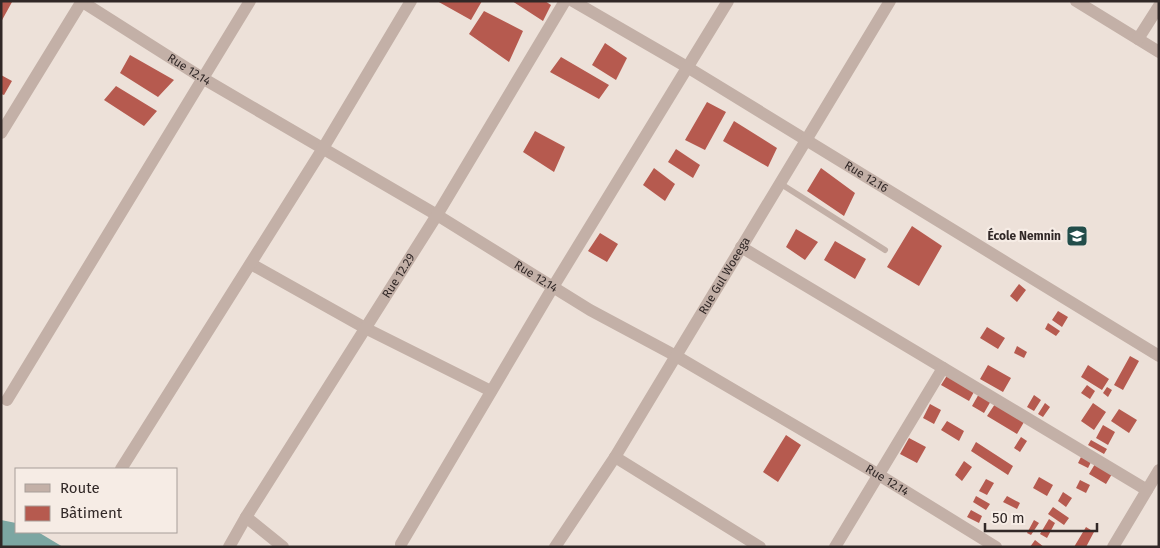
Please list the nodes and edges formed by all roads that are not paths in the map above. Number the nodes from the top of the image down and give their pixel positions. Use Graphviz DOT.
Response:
graph roads {
  1 [pos="82,1"];
  2 [pos="250,1"];
  3 [pos="411,1"];
  4 [pos="565,1"];
  5 [pos="573,1"];
  6 [pos="728,1"];
  7 [pos="890,1"];
  8 [pos="1076,1"];
  9 [pos="1159,6"];
  10 [pos="1138,39"];
  11 [pos="1159,52"];
  12 [pos="687,68"];
  13 [pos="204,79"];
  14 [pos="1,132"];
  15 [pos="807,141"];
  16 [pos="322,150"];
  17 [pos="781,184"];
  18 [pos="437,215"];
  19 [pos="741,247"];
  20 [pos="885,250"];
  21 [pos="251,264"];
  22 [pos="553,287"];
  23 [pos="367,329"];
  24 [pos="676,356"];
  25 [pos="1159,356"];
  26 [pos="943,368"];
  27 [pos="491,391"];
  28 [pos="6,400"];
  29 [pos="615,457"];
  30 [pos="122,468"];
  31 [pos="1159,470"];
  32 [pos="879,475"];
  33 [pos="1146,490"];
  34 [pos="246,516"];
  35 [pos="401,544"];
  36 [pos="229,547"];
  37 [pos="284,547"];
  38 [pos="555,547"];
  39 [pos="760,547"];
  40 [pos="835,547"];
  41 [pos="996,547"];
  42 [pos="1113,547"];
  1 -- 13 [label="street, Rue 12.14"];
  1 -- 14 [label="street"];
  2 -- 13 [label="street"];
  3 -- 16 [label="street"];
  4 -- 18 [label="street, Rue 12.29"];
  5 -- 12 [label="street, Rue 12.16"];
  6 -- 12 [label="street"];
  7 -- 15 [label="street, Rue Gul Woeega"];
  8 -- 10 [label="street"];
  9 -- 10 [label="street"];
  10 -- 11 [label="street"];
  12 -- 15 [label="street, Rue 12.16"];
  12 -- 22 [label="street"];
  13 -- 16 [label="street, Rue 12.14"];
  13 -- 28 [label="street"];
  15 -- 17 [label="street, Rue Gul Woeega"];
  15 -- 25 [label="street, Rue 12.16"];
  16 -- 18 [label="street, Rue 12.14"];
  16 -- 21 [label="street"];
  17 -- 19 [label="street, Rue Gul Woeega"];
  17 -- 20 [label="lane"];
  18 -- 22 [label="street, Rue 12.14"];
  18 -- 23 [label="street, Rue 12.29"];
  19 -- 24 [label="street, Rue Gul Woeega"];
  19 -- 26 [label="street"];
  21 -- 23 [label="street"];
  21 -- 30 [label="street"];
  22 -- 24 [label="street, Rue 12.14"];
  22 -- 27 [label="street"];
  23 -- 27 [label="street"];
  23 -- 34 [label="street, Rue 12.29"];
  24 -- 29 [label="street, Rue Gul Woeega"];
  24 -- 32 [label="street, Rue 12.14"];
  26 -- 32 [label="street"];
  26 -- 33 [label="street"];
  27 -- 35 [label="street"];
  29 -- 38 [label="street, Rue Gul Woeega"];
  29 -- 39 [label="street"];
  31 -- 33 [label="street"];
  32 -- 40 [label="street"];
  32 -- 41 [label="street, Rue 12.14"];
  33 -- 42 [label="street"];
  34 -- 36 [label="street, Rue 12.29"];
  34 -- 37 [label="street"];
}
